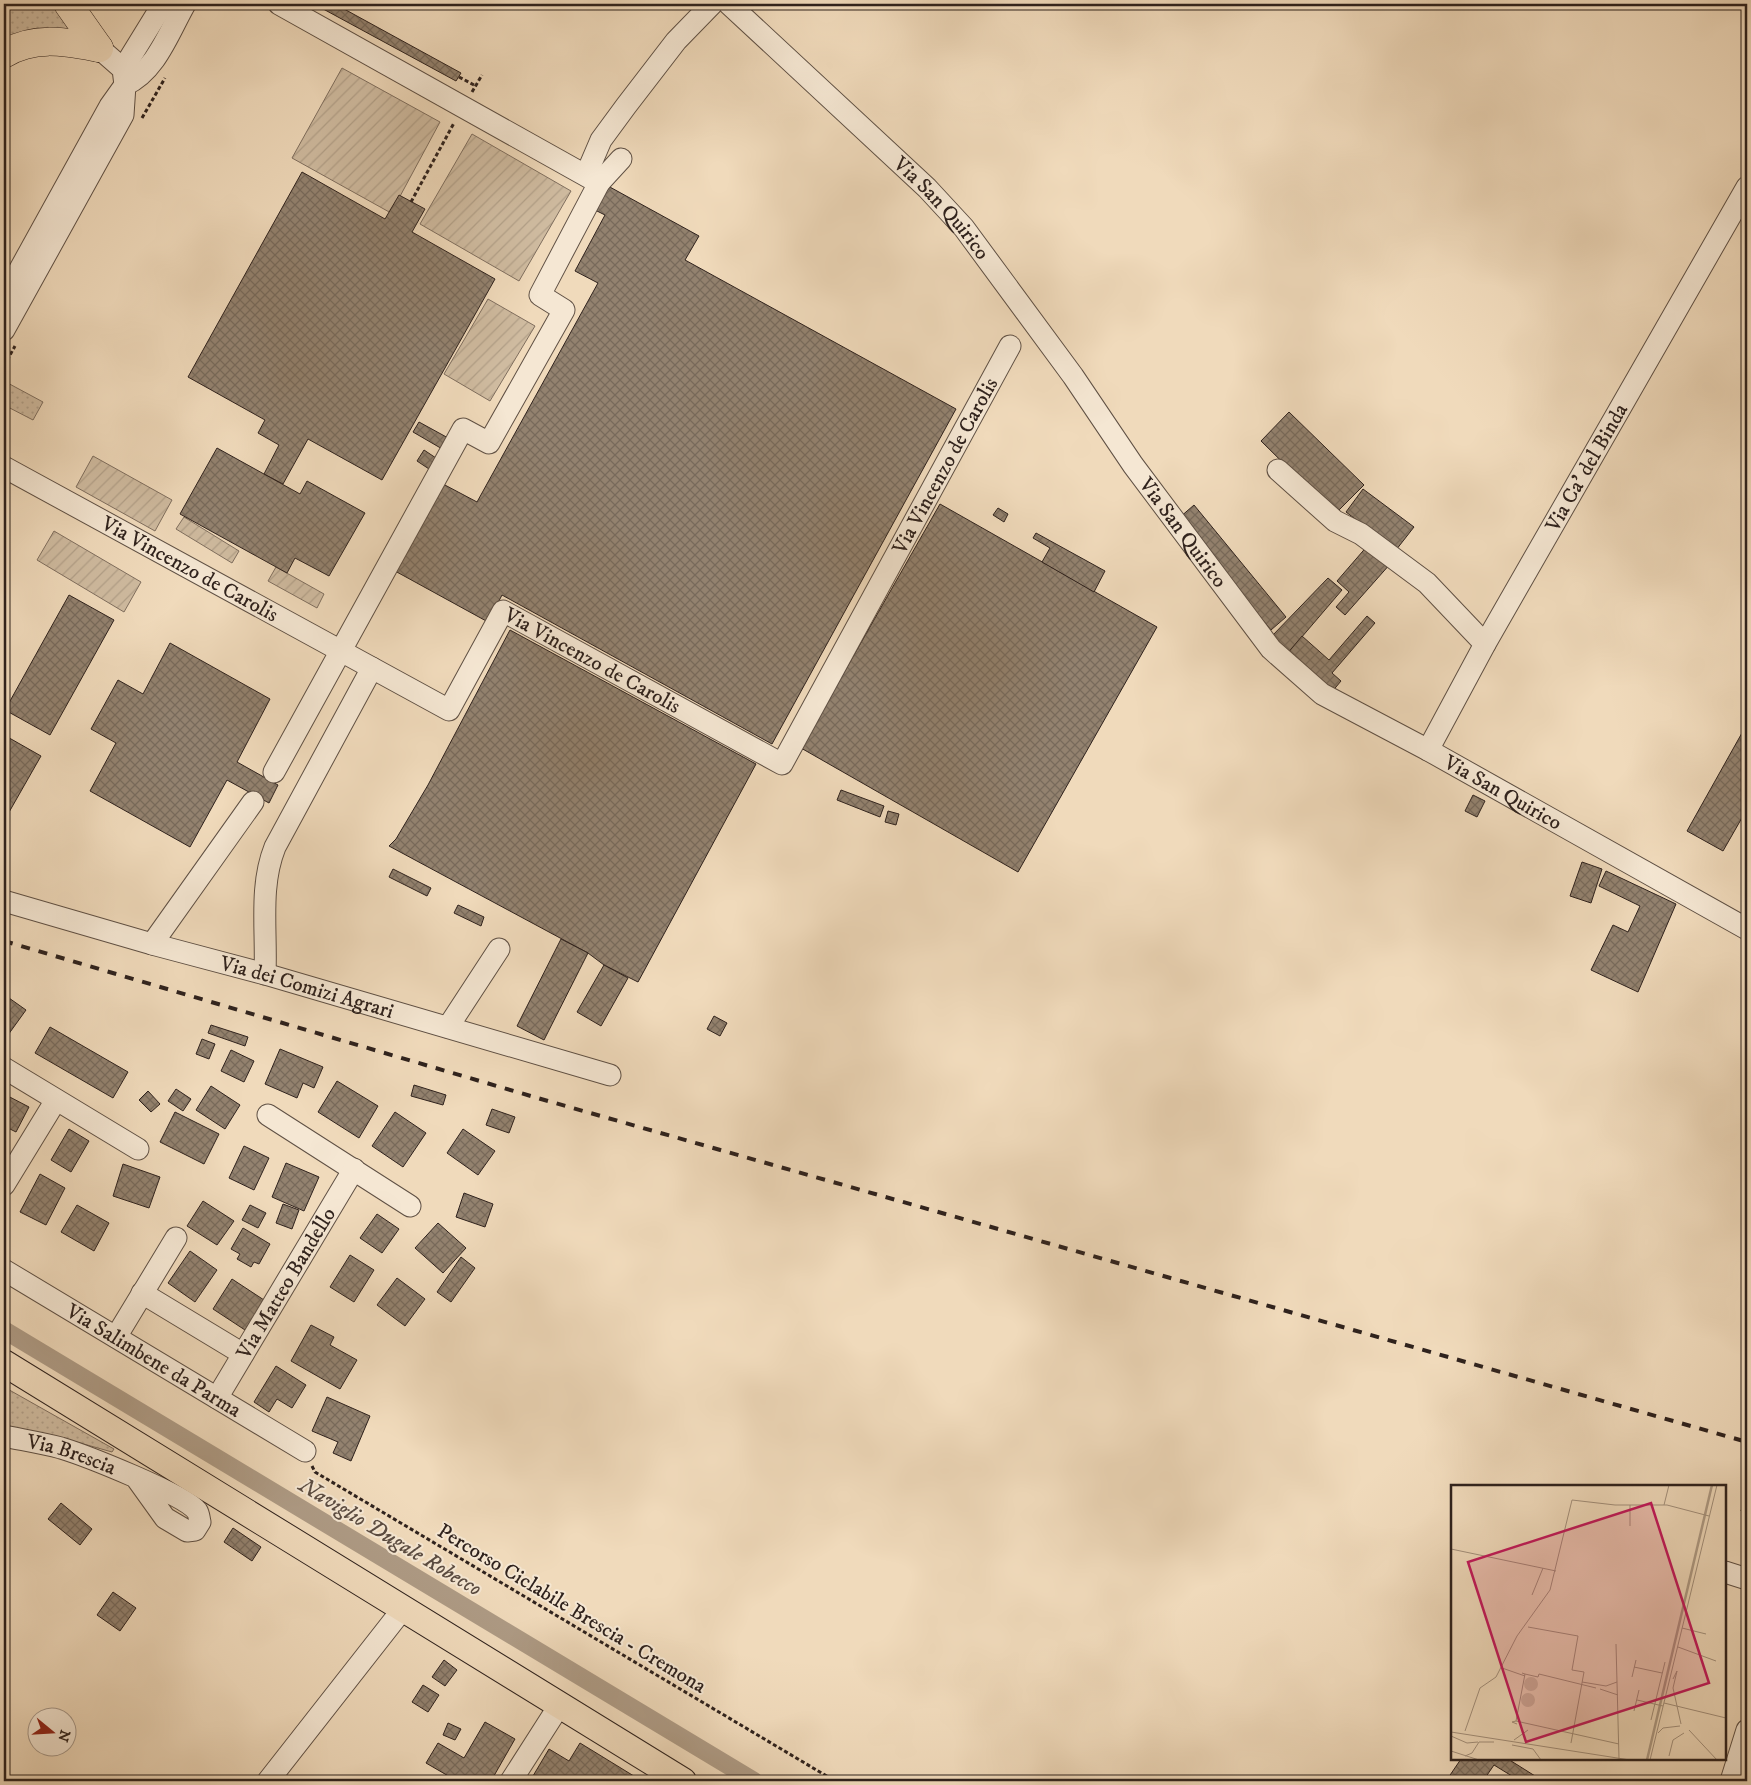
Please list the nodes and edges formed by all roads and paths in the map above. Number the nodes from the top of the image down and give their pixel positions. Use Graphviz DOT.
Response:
graph roads {
  1 [pos="68,4"];
  2 [pos="163,4"];
  3 [pos="185,4"];
  4 [pos="279,4"];
  5 [pos="712,4"];
  6 [pos="729,4"];
  7 [pos="99,48"];
  8 [pos="4,54"];
  9 [pos="124,77"];
  10 [pos="459,77"];
  11 [pos="476,86"];
  12 [pos="464,106"];
  13 [pos="621,159"];
  14 [pos="592,179"];
  15 [pos="1747,188"];
  16 [pos="411,202"];
  17 [pos="4,298"];
  18 [pos="4,330"];
  19 [pos="1010,346"];
  20 [pos="4,467"];
  21 [pos="1278,470"];
  22 [pos="1485,644"];
  23 [pos="339,650"];
  24 [pos="372,668"];
  25 [pos="1428,750"];
  26 [pos="274,772"];
  27 [pos="253,802"];
  28 [pos="4,901"];
  29 [pos="1747,929"];
  30 [pos="152,944"];
  31 [pos="499,949"];
  32 [pos="265,974"];
  33 [pos="448,1027"];
  34 [pos="4,1068"];
  35 [pos="610,1075"];
  36 [pos="56,1100"];
  37 [pos="268,1115"];
  38 [pos="138,1149"];
  39 [pos="354,1169"];
  40 [pos="4,1185"];
  41 [pos="410,1206"];
  42 [pos="176,1238"];
  43 [pos="4,1270"];
  44 [pos="142,1293"];
  45 [pos="116,1337"];
  46 [pos="243,1354"];
  47 [pos="4,1363"];
  48 [pos="217,1398"];
  49 [pos="4,1436"];
  50 [pos="305,1451"];
  51 [pos="137,1479"];
  52 [pos="1726,1572"];
  53 [pos="1747,1579"];
  54 [pos="402,1610"];
  55 [pos="559,1706"];
  56 [pos="1747,1730"];
  57 [pos="268,1781"];
  58 [pos="511,1781"];
  59 [pos="683,1781"];
  60 [pos="835,1781"];
  61 [pos="1731,1781"];
  1 -- 7 [label="highway"];
  2 -- 9 [label="street"];
  3 -- 9 [label="street"];
  4 -- 12 [label="street"];
  5 -- 14 [label="street"];
  6 -- 25 [label="street, Via San Quirico"];
  7 -- 8 [label="highway"];
  7 -- 9 [label="street"];
  9 -- 17 [label="street"];
  9 -- 18 [label="street"];
  10 -- 11 [label="path"];
  12 -- 14 [label="street"];
  12 -- 16 [label="path"];
  13 -- 14 [label="street"];
  14 -- 23 [label="street"];
  15 -- 22 [label="street, Via Ca' del Binda"];
  19 -- 24 [label="street, Via Vincenzo de Carolis"];
  20 -- 23 [label="street, Via Vincenzo de Carolis"];
  21 -- 22 [label="street"];
  22 -- 25 [label="street, Via Ca' del Binda"];
  23 -- 24 [label="street, Via Vincenzo de Carolis"];
  23 -- 26 [label="street"];
  24 -- 32 [label="street"];
  25 -- 29 [label="street, Via San Quirico"];
  27 -- 30 [label="street"];
  28 -- 30 [label="street, Via dei Comizi Agrari"];
  30 -- 32 [label="street, Via dei Comizi Agrari"];
  31 -- 33 [label="street"];
  32 -- 33 [label="street, Via dei Comizi Agrari"];
  33 -- 35 [label="street, Via dei Comizi Agrari"];
  34 -- 36 [label="street"];
  36 -- 38 [label="street"];
  36 -- 40 [label="street"];
  37 -- 39 [label="street"];
  39 -- 41 [label="street"];
  39 -- 46 [label="street, Via Matteo Bandello"];
  42 -- 44 [label="street"];
  43 -- 45 [label="street, Via Salimbene da Parma"];
  44 -- 45 [label="street"];
  44 -- 46 [label="street"];
  45 -- 48 [label="street, Via Salimbene da Parma"];
  46 -- 48 [label="street, Via Matteo Bandello"];
  47 -- 54 [label="main road"];
  48 -- 50 [label="street, Via Salimbene da Parma"];
  49 -- 51 [label="street, Via Brescia"];
  50 -- 60 [label="path, Percorso Ciclabile Brescia - Cremona"];
  52 -- 53 [label="street"];
  54 -- 55 [label="main road"];
  54 -- 57 [label="street"];
  55 -- 58 [label="street"];
  55 -- 59 [label="main road"];
  56 -- 61 [label="street"];
}
